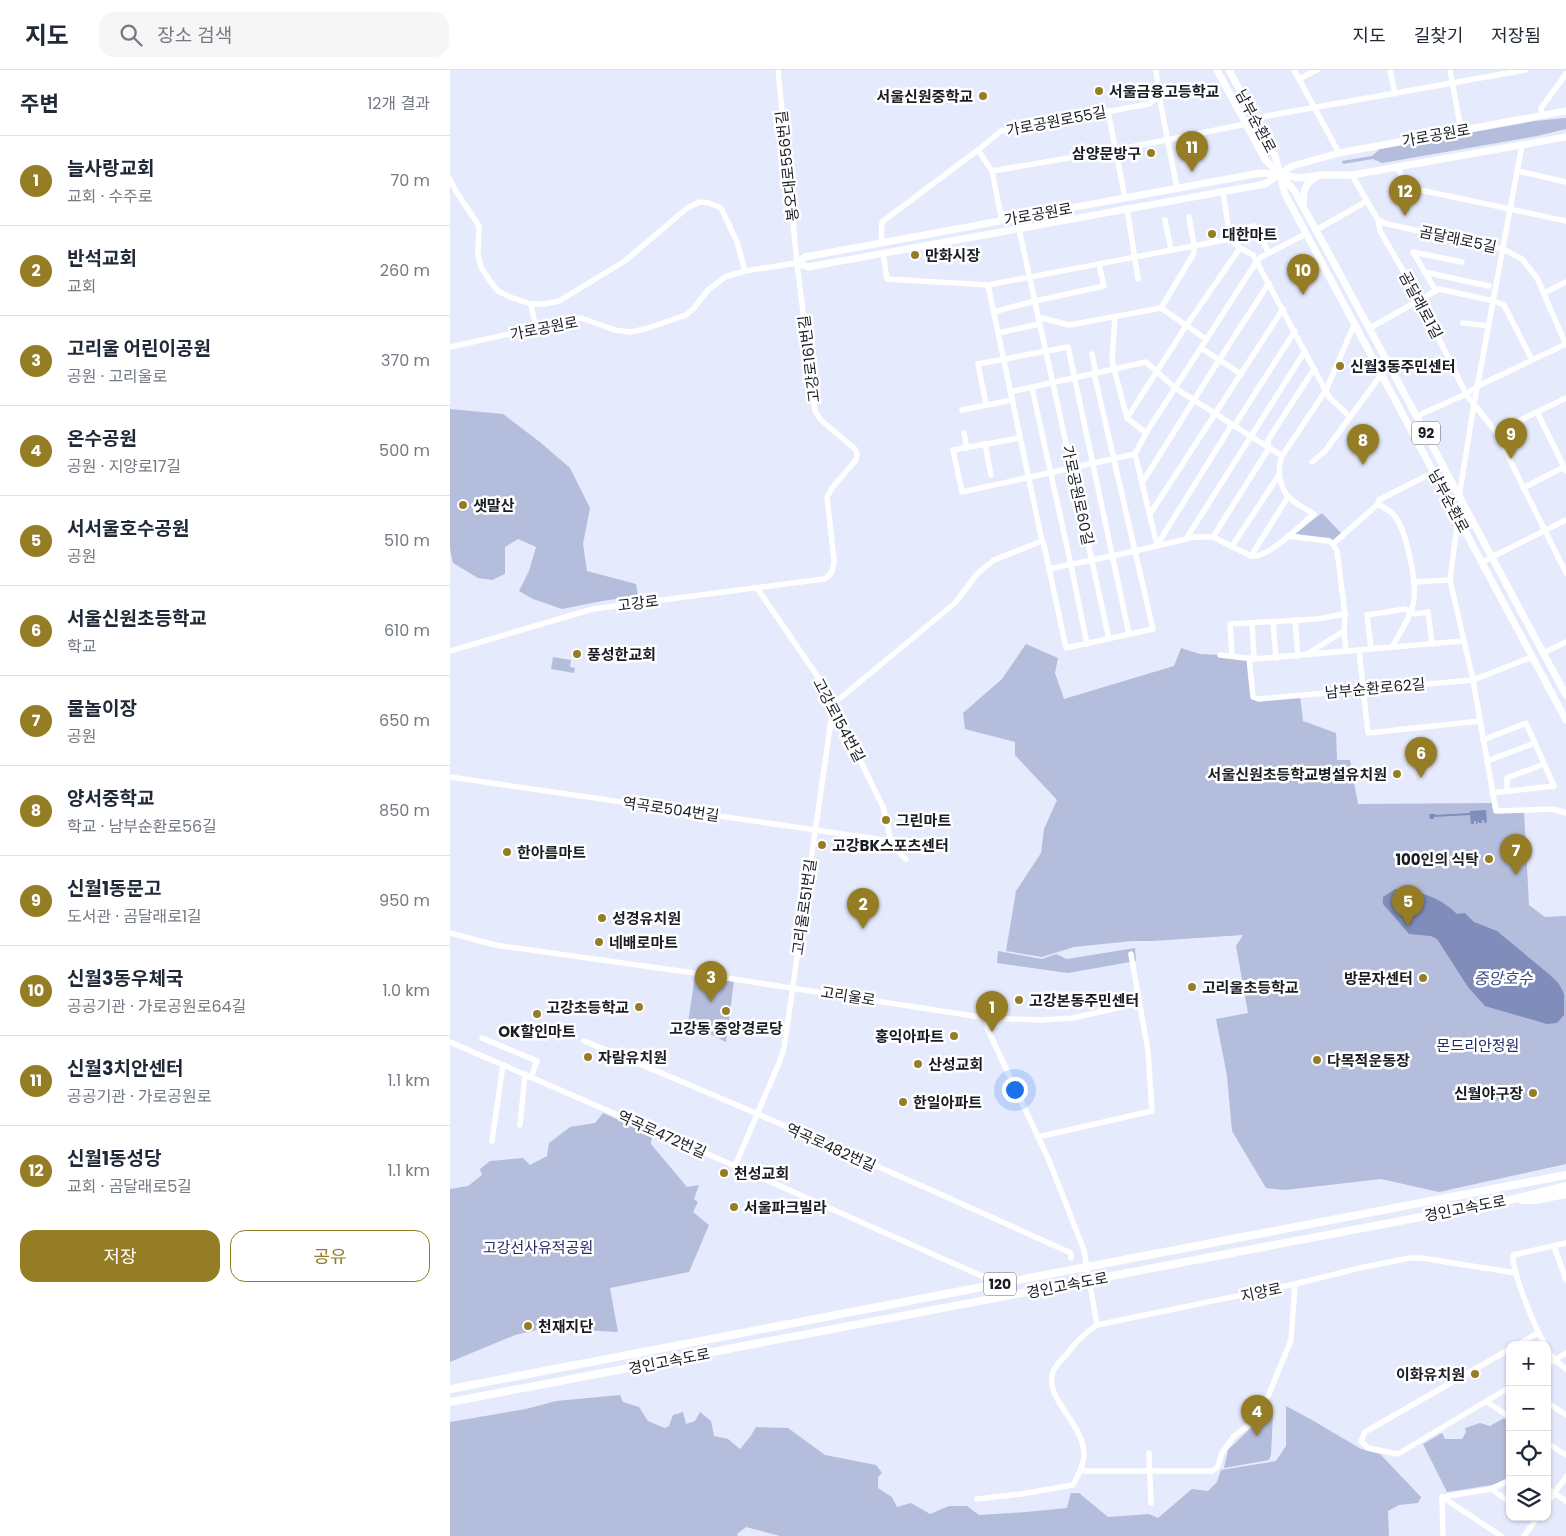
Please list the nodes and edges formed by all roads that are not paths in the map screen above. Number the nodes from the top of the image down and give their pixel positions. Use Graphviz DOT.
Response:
graph roads {
  1 [pos="778,70"];
  2 [pos="1156,70"];
  3 [pos="1217,70"];
  4 [pos="1229,70"];
  5 [pos="1294,70"];
  6 [pos="1317,70"];
  7 [pos="1390,70"];
  8 [pos="1450,70"];
  9 [pos="1525,70"];
  10 [pos="1510,71"];
  11 [pos="1566,74"];
  12 [pos="1299,80"];
  13 [pos="1452,83"];
  14 [pos="1395,94"];
  15 [pos="1159,96"];
  16 [pos="1314,108"];
  17 [pos="1108,111"];
  18 [pos="1566,111"];
  19 [pos="1542,116"];
  20 [pos="1255,118"];
  21 [pos="1246,124"];
  22 [pos="1460,130"];
  23 [pos="1566,137"];
  24 [pos="1167,140"];
  25 [pos="1522,145"];
  26 [pos="978,150"];
  27 [pos="1116,150"];
  28 [pos="1339,153"];
  29 [pos="1397,166"];
  30 [pos="992,172"];
  31 [pos="1518,172"];
  32 [pos="1280,174"];
  33 [pos="1321,175"];
  34 [pos="1352,175"];
  35 [pos="450,179"];
  36 [pos="1566,182"];
  37 [pos="1177,188"];
  38 [pos="1223,191"];
  39 [pos="1125,198"];
  40 [pos="1367,200"];
  41 [pos="1303,206"];
  42 [pos="1128,208"];
  43 [pos="1511,210"];
  44 [pos="1189,218"];
  45 [pos="1002,220"];
  46 [pos="1165,220"];
  47 [pos="1378,220"];
  48 [pos="1566,221"];
  49 [pos="1019,228"];
  50 [pos="1316,230"];
  51 [pos="1229,232"];
  52 [pos="1306,234"];
  53 [pos="1230,239"];
  54 [pos="881,243"];
  55 [pos="1194,246"];
  56 [pos="1240,248"];
  57 [pos="1503,249"];
  58 [pos="1171,250"];
  59 [pos="883,253"];
  60 [pos="1269,253"];
  61 [pos="1135,257"];
  62 [pos="1257,261"];
  63 [pos="1462,262"];
  64 [pos="797,263"];
  65 [pos="1099,264"];
  66 [pos="745,271"];
  67 [pos="1424,272"];
  68 [pos="1029,277"];
  69 [pos="1138,279"];
  70 [pos="1566,282"];
  71 [pos="1269,283"];
  72 [pos="988,285"];
  73 [pos="1488,286"];
  74 [pos="1436,291"];
  75 [pos="1544,293"];
  76 [pos="1420,300"];
  77 [pos="1035,301"];
  78 [pos="1494,301"];
  79 [pos="531,304"];
  80 [pos="1162,308"];
  81 [pos="1283,309"];
  82 [pos="993,312"];
  83 [pos="1038,317"];
  84 [pos="1114,317"];
  85 [pos="1463,323"];
  86 [pos="1040,324"];
  87 [pos="1354,324"];
  88 [pos="1186,326"];
  89 [pos="1489,326"];
  90 [pos="1370,328"];
  91 [pos="536,329"];
  92 [pos="1295,331"];
  93 [pos="998,333"];
  94 [pos="1206,339"];
  95 [pos="1566,345"];
  96 [pos="450,347"];
  97 [pos="1200,348"];
  98 [pos="1305,350"];
  99 [pos="1046,352"];
  100 [pos="1092,354"];
  101 [pos="1003,360"];
  102 [pos="1219,360"];
  103 [pos="1532,360"];
  104 [pos="1114,369"];
  105 [pos="1314,369"];
  106 [pos="1156,372"];
  107 [pos="1095,373"];
  108 [pos="1241,374"];
  109 [pos="1381,375"];
  110 [pos="1074,378"];
  111 [pos="1053,383"];
  112 [pos="1478,386"];
  113 [pos="1032,388"];
  114 [pos="1175,388"];
  115 [pos="1326,390"];
  116 [pos="1010,392"];
  117 [pos="1466,394"];
  118 [pos="1566,398"];
  119 [pos="1012,400"];
  120 [pos="1195,401"];
  121 [pos="986,404"];
  122 [pos="1474,404"];
  123 [pos="962,410"];
  124 [pos="1537,412"];
  125 [pos="1215,414"];
  126 [pos="1417,416"];
  127 [pos="1350,417"];
  128 [pos="1127,418"];
  129 [pos="1234,426"];
  130 [pos="1496,432"];
  131 [pos="964,433"];
  132 [pos="1146,433"];
  133 [pos="1251,436"];
  134 [pos="1020,438"];
  135 [pos="985,444"];
  136 [pos="967,448"];
  137 [pos="1269,448"];
  138 [pos="1136,454"];
  139 [pos="1282,456"];
  140 [pos="1114,460"];
  141 [pos="1312,462"];
  142 [pos="1093,464"];
  143 [pos="1072,469"];
  144 [pos="1565,469"];
  145 [pos="1434,472"];
  146 [pos="1050,473"];
  147 [pos="991,475"];
  148 [pos="1279,475"];
  149 [pos="1028,478"];
  150 [pos="1142,483"];
  151 [pos="1523,488"];
  152 [pos="1288,496"];
  153 [pos="1459,496"];
  154 [pos="1378,504"];
  155 [pos="1150,514"];
  156 [pos="1458,518"];
  157 [pos="1566,520"];
  158 [pos="1545,531"];
  159 [pos="1288,536"];
  160 [pos="1213,537"];
  161 [pos="1186,539"];
  162 [pos="1042,541"];
  163 [pos="1333,544"];
  164 [pos="1157,546"];
  165 [pos="1232,546"];
  166 [pos="1135,552"];
  167 [pos="1112,556"];
  168 [pos="1251,556"];
  169 [pos="1491,557"];
  170 [pos="1092,561"];
  171 [pos="1482,562"];
  172 [pos="1071,565"];
  173 [pos="1049,569"];
  174 [pos="1566,573"];
  175 [pos="830,576"];
  176 [pos="1450,580"];
  177 [pos="1414,582"];
  178 [pos="757,588"];
  179 [pos="1410,612"];
  180 [pos="1345,614"];
  181 [pos="1295,620"];
  182 [pos="1273,622"];
  183 [pos="1252,623"];
  184 [pos="1344,631"];
  185 [pos="1129,634"];
  186 [pos="1109,639"];
  187 [pos="1463,642"];
  188 [pos="1566,642"];
  189 [pos="1087,644"];
  190 [pos="1432,644"];
  191 [pos="1392,647"];
  192 [pos="1371,649"];
  193 [pos="1359,650"];
  194 [pos="450,651"];
  195 [pos="1346,652"];
  196 [pos="1543,653"];
  197 [pos="1220,654"];
  198 [pos="1305,655"];
  199 [pos="1232,656"];
  200 [pos="1298,656"];
  201 [pos="1532,657"];
  202 [pos="1276,658"];
  203 [pos="1252,659"];
  204 [pos="1473,680"];
  205 [pos="1363,689"];
  206 [pos="1566,695"];
  207 [pos="832,705"];
  208 [pos="1480,720"];
  209 [pos="1566,720"];
  210 [pos="1483,740"];
  211 [pos="1535,743"];
  212 [pos="1487,761"];
  213 [pos="1544,764"];
  214 [pos="450,777"];
  215 [pos="1507,791"];
  216 [pos="1492,793"];
  217 [pos="1566,813"];
  218 [pos="815,830"];
  219 [pos="892,841"];
  220 [pos="906,859"];
  221 [pos="450,932"];
  222 [pos="1131,954"];
  223 [pos="792,988"];
  224 [pos="1140,1003"];
  225 [pos="987,1018"];
  226 [pos="482,1038"];
  227 [pos="584,1041"];
  228 [pos="450,1042"];
  229 [pos="503,1065"];
  230 [pos="528,1076"];
  231 [pos="757,1114"];
  232 [pos="520,1125"];
  233 [pos="1038,1137"];
  234 [pos="492,1141"];
  235 [pos="734,1166"];
  236 [pos="1566,1174"];
  237 [pos="1566,1186"];
  238 [pos="1566,1194"];
  239 [pos="1510,1200"];
  240 [pos="1566,1243"];
  241 [pos="1554,1246"];
  242 [pos="1071,1258"];
  243 [pos="1516,1273"];
  244 [pos="984,1277"];
  245 [pos="1566,1280"];
  246 [pos="1296,1284"];
  247 [pos="1097,1325"];
  248 [pos="1538,1333"];
  249 [pos="1524,1341"];
  250 [pos="1542,1341"];
  251 [pos="1506,1351"];
  252 [pos="1566,1353"];
  253 [pos="1551,1355"];
  254 [pos="1555,1360"];
  255 [pos="1551,1362"];
  256 [pos="1566,1369"];
  257 [pos="450,1389"];
  258 [pos="1506,1390"];
  259 [pos="450,1402"];
  260 [pos="1487,1402"];
  261 [pos="1551,1405"];
  262 [pos="1506,1414"];
  263 [pos="1566,1415"];
  264 [pos="1551,1445"];
  265 [pos="1149,1453"];
  266 [pos="1566,1455"];
  267 [pos="1081,1469"];
  268 [pos="1149,1471"];
  269 [pos="1566,1477"];
  270 [pos="1506,1482"];
  271 [pos="1490,1489"];
  272 [pos="1551,1491"];
  273 [pos="1554,1493"];
  274 [pos="1442,1497"];
  275 [pos="1551,1498"];
  276 [pos="977,1499"];
  277 [pos="1506,1499"];
  278 [pos="1566,1501"];
  279 [pos="1152,1503"];
  280 [pos="1533,1521"];
  281 [pos="1443,1536"];
  282 [pos="1501,1536"];
  283 [pos="1524,1536"];
  1 -- 64 [label="street, 봉오대로556번길"];
  2 -- 15 [label="street"];
  3 -- 21 [label="main road, 남부순환로 / 92"];
  4 -- 20 [label="main road, 남부순환로 / 92"];
  5 -- 12 [label="street"];
  6 -- 12 [label="street"];
  7 -- 14 [label="street"];
  8 -- 13 [label="street"];
  9 -- 10 [label="street"];
  10 -- 13 [label="street"];
  11 -- 19 [label="street"];
  12 -- 16 [label="street"];
  13 -- 14 [label="street"];
  13 -- 22 [label="street"];
  14 -- 16 [label="street"];
  15 -- 17 [label="street, 가로공원로55길"];
  15 -- 24 [label="street"];
  16 -- 20 [label="street"];
  16 -- 28 [label="street"];
  17 -- 26 [label="street, 가로공원로55길"];
  17 -- 27 [label="street"];
  18 -- 19 [label="main road, 가로공원로"];
  19 -- 22 [label="main road, 가로공원로"];
  20 -- 32 [label="main road, 남부순환로 / 92"];
  21 -- 24 [label="street"];
  21 -- 32 [label="main road, 남부순환로 / 92"];
  22 -- 28 [label="main road, 가로공원로"];
  23 -- 25 [label="main road, 가로공원로"];
  24 -- 27 [label="street"];
  24 -- 37 [label="street"];
  25 -- 29 [label="main road, 가로공원로"];
  25 -- 31 [label="street"];
  26 -- 30 [label="street"];
  26 -- 54 [label="street, 가로공원로55길"];
  27 -- 30 [label="street"];
  27 -- 39 [label="street"];
  28 -- 32 [label="main road, 가로공원로"];
  29 -- 34 [label="main road, 가로공원로"];
  29 -- 43 [label="street"];
  30 -- 45 [label="street"];
  31 -- 36 [label="street"];
  31 -- 43 [label="street"];
  32 -- 33 [label="main road, 가로공원로"];
  32 -- 37 [label="main road, 가로공원로"];
  32 -- 38 [label="main road, 가로공원로"];
  32 -- 41 [label="main road, 남부순환로 / 92"];
  32 -- 52 [label="main road, 남부순환로 / 92"];
  33 -- 34 [label="main road, 가로공원로"];
  33 -- 41 [label="main road"];
  34 -- 40 [label="street"];
  35 -- 79 [label="street"];
  37 -- 39 [label="main road, 가로공원로"];
  38 -- 42 [label="main road, 가로공원로"];
  38 -- 51 [label="street"];
  39 -- 45 [label="main road, 가로공원로"];
  40 -- 47 [label="street"];
  40 -- 50 [label="street"];
  41 -- 50 [label="main road, 남부순환로 / 92"];
  42 -- 49 [label="main road, 가로공원로"];
  42 -- 61 [label="street"];
  43 -- 48 [label="street"];
  43 -- 57 [label="street"];
  44 -- 55 [label="street"];
  45 -- 54 [label="main road, 가로공원로"];
  46 -- 58 [label="street"];
  47 -- 57 [label="street, 곰달래로5길"];
  47 -- 76 [label="street, 곰달래로1길"];
  49 -- 59 [label="main road, 가로공원로"];
  49 -- 68 [label="street, 가로공원로60길"];
  50 -- 90 [label="main road, 남부순환로 / 92"];
  51 -- 53 [label="street"];
  51 -- 60 [label="street"];
  52 -- 60 [label="street"];
  52 -- 87 [label="main road, 남부순환로 / 92"];
  53 -- 55 [label="street"];
  53 -- 56 [label="street"];
  54 -- 64 [label="main road, 가로공원로"];
  55 -- 58 [label="street"];
  55 -- 80 [label="street"];
  56 -- 62 [label="street"];
  56 -- 88 [label="street"];
  57 -- 75 [label="street, 곰달래로5길"];
  57 -- 78 [label="street"];
  58 -- 61 [label="street"];
  59 -- 64 [label="main road, 가로공원로"];
  59 -- 72 [label="street"];
  60 -- 62 [label="street"];
  61 -- 65 [label="street"];
  61 -- 69 [label="street"];
  62 -- 71 [label="street"];
  62 -- 94 [label="street"];
  63 -- 67 [label="street"];
  64 -- 66 [label="street, 가로공원로"];
  64 -- 175 [label="street, 고강로161번길"];
  65 -- 68 [label="street"];
  65 -- 77 [label="street"];
  66 -- 79 [label="street"];
  66 -- 91 [label="street, 가로공원로"];
  67 -- 73 [label="street"];
  67 -- 74 [label="street"];
  68 -- 72 [label="street"];
  68 -- 77 [label="street, 가로공원로60길"];
  70 -- 75 [label="street"];
  71 -- 81 [label="street"];
  71 -- 102 [label="street"];
  72 -- 82 [label="street"];
  74 -- 76 [label="street"];
  74 -- 78 [label="street"];
  75 -- 95 [label="street, 곰달래로5길"];
  76 -- 90 [label="street"];
  76 -- 117 [label="street, 곰달래로1길"];
  77 -- 82 [label="street"];
  77 -- 83 [label="street, 가로공원로60길"];
  78 -- 89 [label="street"];
  78 -- 103 [label="street"];
  79 -- 91 [label="street"];
  80 -- 84 [label="street"];
  80 -- 88 [label="street"];
  81 -- 92 [label="street"];
  81 -- 108 [label="street"];
  82 -- 93 [label="street"];
  83 -- 84 [label="street"];
  83 -- 86 [label="street, 가로공원로60길"];
  84 -- 104 [label="street"];
  85 -- 89 [label="street"];
  86 -- 93 [label="street"];
  86 -- 99 [label="street, 가로공원로60길"];
  87 -- 109 [label="main road, 남부순환로 / 92"];
  87 -- 115 [label="street"];
  88 -- 94 [label="street"];
  88 -- 106 [label="street"];
  89 -- 112 [label="street"];
  90 -- 126 [label="main road, 남부순환로 / 92"];
  91 -- 96 [label="street, 가로공원로"];
  92 -- 98 [label="street"];
  92 -- 129 [label="street"];
  93 -- 101 [label="street"];
  94 -- 97 [label="street"];
  95 -- 103 [label="street"];
  97 -- 102 [label="street"];
  97 -- 114 [label="street"];
  98 -- 105 [label="street"];
  98 -- 133 [label="street"];
  99 -- 101 [label="street"];
  99 -- 110 [label="street"];
  99 -- 111 [label="street, 가로공원로60길"];
  100 -- 107 [label="street"];
  101 -- 116 [label="street"];
  101 -- 121 [label="street"];
  102 -- 108 [label="street"];
  102 -- 120 [label="street"];
  103 -- 112 [label="street"];
  104 -- 106 [label="street"];
  104 -- 107 [label="street"];
  104 -- 128 [label="street"];
  105 -- 115 [label="street"];
  105 -- 137 [label="street"];
  106 -- 114 [label="street"];
  106 -- 128 [label="street"];
  107 -- 110 [label="street"];
  107 -- 140 [label="street"];
  108 -- 125 [label="street"];
  109 -- 127 [label="street"];
  109 -- 145 [label="main road, 남부순환로 / 92"];
  110 -- 111 [label="street"];
  110 -- 142 [label="street"];
  111 -- 113 [label="street"];
  111 -- 143 [label="street, 가로공원로60길"];
  112 -- 117 [label="street"];
  112 -- 122 [label="street"];
  113 -- 116 [label="street"];
  113 -- 146 [label="street"];
  114 -- 120 [label="street"];
  114 -- 132 [label="street"];
  115 -- 127 [label="street"];
  115 -- 139 [label="street"];
  116 -- 119 [label="street"];
  117 -- 122 [label="street, 곰달래로1길"];
  117 -- 126 [label="street"];
  118 -- 124 [label="street"];
  119 -- 121 [label="street"];
  119 -- 134 [label="street"];
  120 -- 125 [label="street"];
  120 -- 150 [label="street"];
  121 -- 123 [label="street"];
  122 -- 130 [label="street, 곰달래로1길"];
  122 -- 153 [label="street"];
  124 -- 130 [label="street"];
  124 -- 144 [label="street"];
  125 -- 129 [label="street"];
  125 -- 155 [label="street"];
  126 -- 153 [label="main road, 남부순환로 / 92"];
  127 -- 141 [label="street"];
  128 -- 132 [label="street"];
  129 -- 133 [label="street"];
  129 -- 164 [label="street"];
  130 -- 151 [label="street, 곰달래로1길"];
  131 -- 136 [label="street"];
  132 -- 138 [label="street"];
  133 -- 137 [label="street"];
  133 -- 161 [label="street"];
  134 -- 135 [label="street"];
  134 -- 149 [label="street"];
  135 -- 136 [label="street"];
  135 -- 147 [label="street"];
  136 -- 149 [label="street"];
  137 -- 139 [label="street"];
  137 -- 160 [label="street"];
  138 -- 140 [label="street"];
  138 -- 150 [label="street"];
  139 -- 148 [label="street"];
  140 -- 142 [label="street"];
  140 -- 166 [label="street"];
  142 -- 143 [label="street"];
  142 -- 167 [label="street"];
  143 -- 146 [label="street"];
  143 -- 170 [label="street, 가로공원로60길"];
  144 -- 151 [label="street"];
  145 -- 154 [label="street"];
  145 -- 156 [label="main road, 남부순환로 / 92"];
  146 -- 149 [label="street"];
  146 -- 172 [label="street"];
  148 -- 152 [label="street"];
  148 -- 165 [label="street"];
  149 -- 162 [label="street"];
  150 -- 155 [label="street"];
  151 -- 158 [label="street, 곰달래로1길"];
  152 -- 159 [label="street"];
  152 -- 168 [label="street"];
  153 -- 169 [label="main road, 남부순환로 / 92"];
  154 -- 163 [label="street"];
  154 -- 177 [label="street"];
  155 -- 164 [label="street"];
  156 -- 171 [label="main road, 남부순환로 / 92"];
  156 -- 176 [label="street"];
  157 -- 158 [label="street"];
  158 -- 169 [label="street"];
  158 -- 174 [label="street, 곰달래로1길"];
  159 -- 163 [label="street"];
  159 -- 168 [label="street"];
  160 -- 161 [label="street"];
  160 -- 165 [label="street"];
  161 -- 164 [label="street"];
  162 -- 173 [label="street"];
  162 -- 207 [label="street"];
  163 -- 180 [label="street"];
  164 -- 166 [label="street"];
  165 -- 168 [label="street"];
  166 -- 167 [label="street"];
  166 -- 185 [label="street"];
  167 -- 170 [label="street"];
  167 -- 185 [label="street"];
  169 -- 171 [label="street"];
  169 -- 196 [label="main road, 남부순환로 / 92"];
  170 -- 172 [label="street"];
  170 -- 186 [label="street, 가로공원로60길"];
  171 -- 201 [label="main road, 남부순환로 / 92"];
  172 -- 173 [label="street"];
  172 -- 189 [label="street"];
  173 -- 189 [label="street"];
  175 -- 178 [label="street, 고강로"];
  176 -- 177 [label="street"];
  176 -- 187 [label="street"];
  177 -- 179 [label="street"];
  178 -- 194 [label="street, 고강로"];
  178 -- 207 [label="street, 고강로154번길"];
  179 -- 190 [label="street"];
  179 -- 191 [label="street"];
  179 -- 192 [label="street"];
  180 -- 181 [label="street"];
  180 -- 184 [label="street"];
  181 -- 182 [label="street"];
  181 -- 200 [label="street"];
  182 -- 183 [label="street"];
  182 -- 202 [label="street"];
  183 -- 199 [label="street"];
  183 -- 203 [label="street"];
  184 -- 195 [label="street"];
  184 -- 198 [label="street"];
  185 -- 186 [label="street"];
  186 -- 189 [label="street"];
  187 -- 190 [label="street"];
  187 -- 204 [label="street"];
  188 -- 196 [label="street"];
  190 -- 191 [label="street"];
  191 -- 192 [label="street"];
  192 -- 193 [label="street"];
  193 -- 195 [label="street"];
  193 -- 205 [label="street"];
  195 -- 198 [label="street"];
  196 -- 206 [label="main road, 남부순환로 / 92"];
  197 -- 199 [label="street"];
  198 -- 200 [label="street"];
  199 -- 203 [label="street"];
  200 -- 202 [label="street"];
  201 -- 204 [label="street, 남부순환로62길"];
  201 -- 209 [label="main road, 남부순환로 / 92"];
  202 -- 203 [label="street"];
  203 -- 205 [label="street, 남부순환로62길"];
  204 -- 205 [label="street, 남부순환로62길"];
  204 -- 208 [label="street"];
  205 -- 208 [label="street"];
  207 -- 218 [label="street, 고리울로51번길"];
  207 -- 219 [label="street, 고강로154번길"];
  208 -- 210 [label="street"];
  210 -- 211 [label="street"];
  210 -- 212 [label="street"];
  211 -- 212 [label="street"];
  211 -- 213 [label="street"];
  212 -- 216 [label="street"];
  213 -- 215 [label="street"];
  213 -- 215 [label="street"];
  214 -- 218 [label="street, 역곡로504번길"];
  215 -- 216 [label="street"];
  216 -- 217 [label="street"];
  218 -- 219 [label="street, 역곡로504번길"];
  218 -- 223 [label="street, 고리울로51번길"];
  219 -- 220 [label="street, 고강로154번길"];
  221 -- 223 [label="street, 고리울로"];
  222 -- 224 [label="street"];
  223 -- 225 [label="street, 고리울로"];
  223 -- 231 [label="street, 고리울로51번길"];
  224 -- 225 [label="street, 고리울로"];
  224 -- 233 [label="street"];
  225 -- 233 [label="street"];
  226 -- 230 [label="street"];
  227 -- 231 [label="street, 역곡로482번길"];
  228 -- 229 [label="street, 역곡로472번길"];
  229 -- 230 [label="street, 역곡로472번길"];
  229 -- 234 [label="street"];
  230 -- 232 [label="street"];
  230 -- 235 [label="street, 역곡로472번길"];
  231 -- 235 [label="street, 고리울로51번길"];
  231 -- 242 [label="street, 역곡로482번길"];
  233 -- 247 [label="street"];
  235 -- 244 [label="street, 역곡로472번길"];
  236 -- 257 [label="highway, 경인고속도로 / 120"];
  237 -- 239 [label="highway, 경인고속도로"];
  238 -- 239 [label="highway"];
  239 -- 259 [label="highway, 경인고속도로 / 120"];
  240 -- 241 [label="street"];
  241 -- 243 [label="street"];
  241 -- 245 [label="street"];
  243 -- 246 [label="street, 지양로"];
  243 -- 248 [label="street"];
  246 -- 247 [label="street, 지양로"];
  246 -- 268 [label="street"];
  247 -- 267 [label="street, 지양로"];
  248 -- 249 [label="street"];
  248 -- 250 [label="street"];
  251 -- 260 [label="street"];
  252 -- 254 [label="street"];
  253 -- 254 [label="street"];
  254 -- 255 [label="street"];
  254 -- 256 [label="street"];
  258 -- 260 [label="street"];
  260 -- 262 [label="street"];
  261 -- 263 [label="street"];
  264 -- 266 [label="street"];
  265 -- 268 [label="street"];
  267 -- 268 [label="street"];
  267 -- 276 [label="street"];
  268 -- 279 [label="street"];
  269 -- 273 [label="street"];
  270 -- 271 [label="street"];
  271 -- 274 [label="street"];
  271 -- 277 [label="street"];
  272 -- 273 [label="street"];
  273 -- 275 [label="street"];
  273 -- 278 [label="street"];
  274 -- 281 [label="street"];
  274 -- 282 [label="street"];
  280 -- 283 [label="street"];
}
